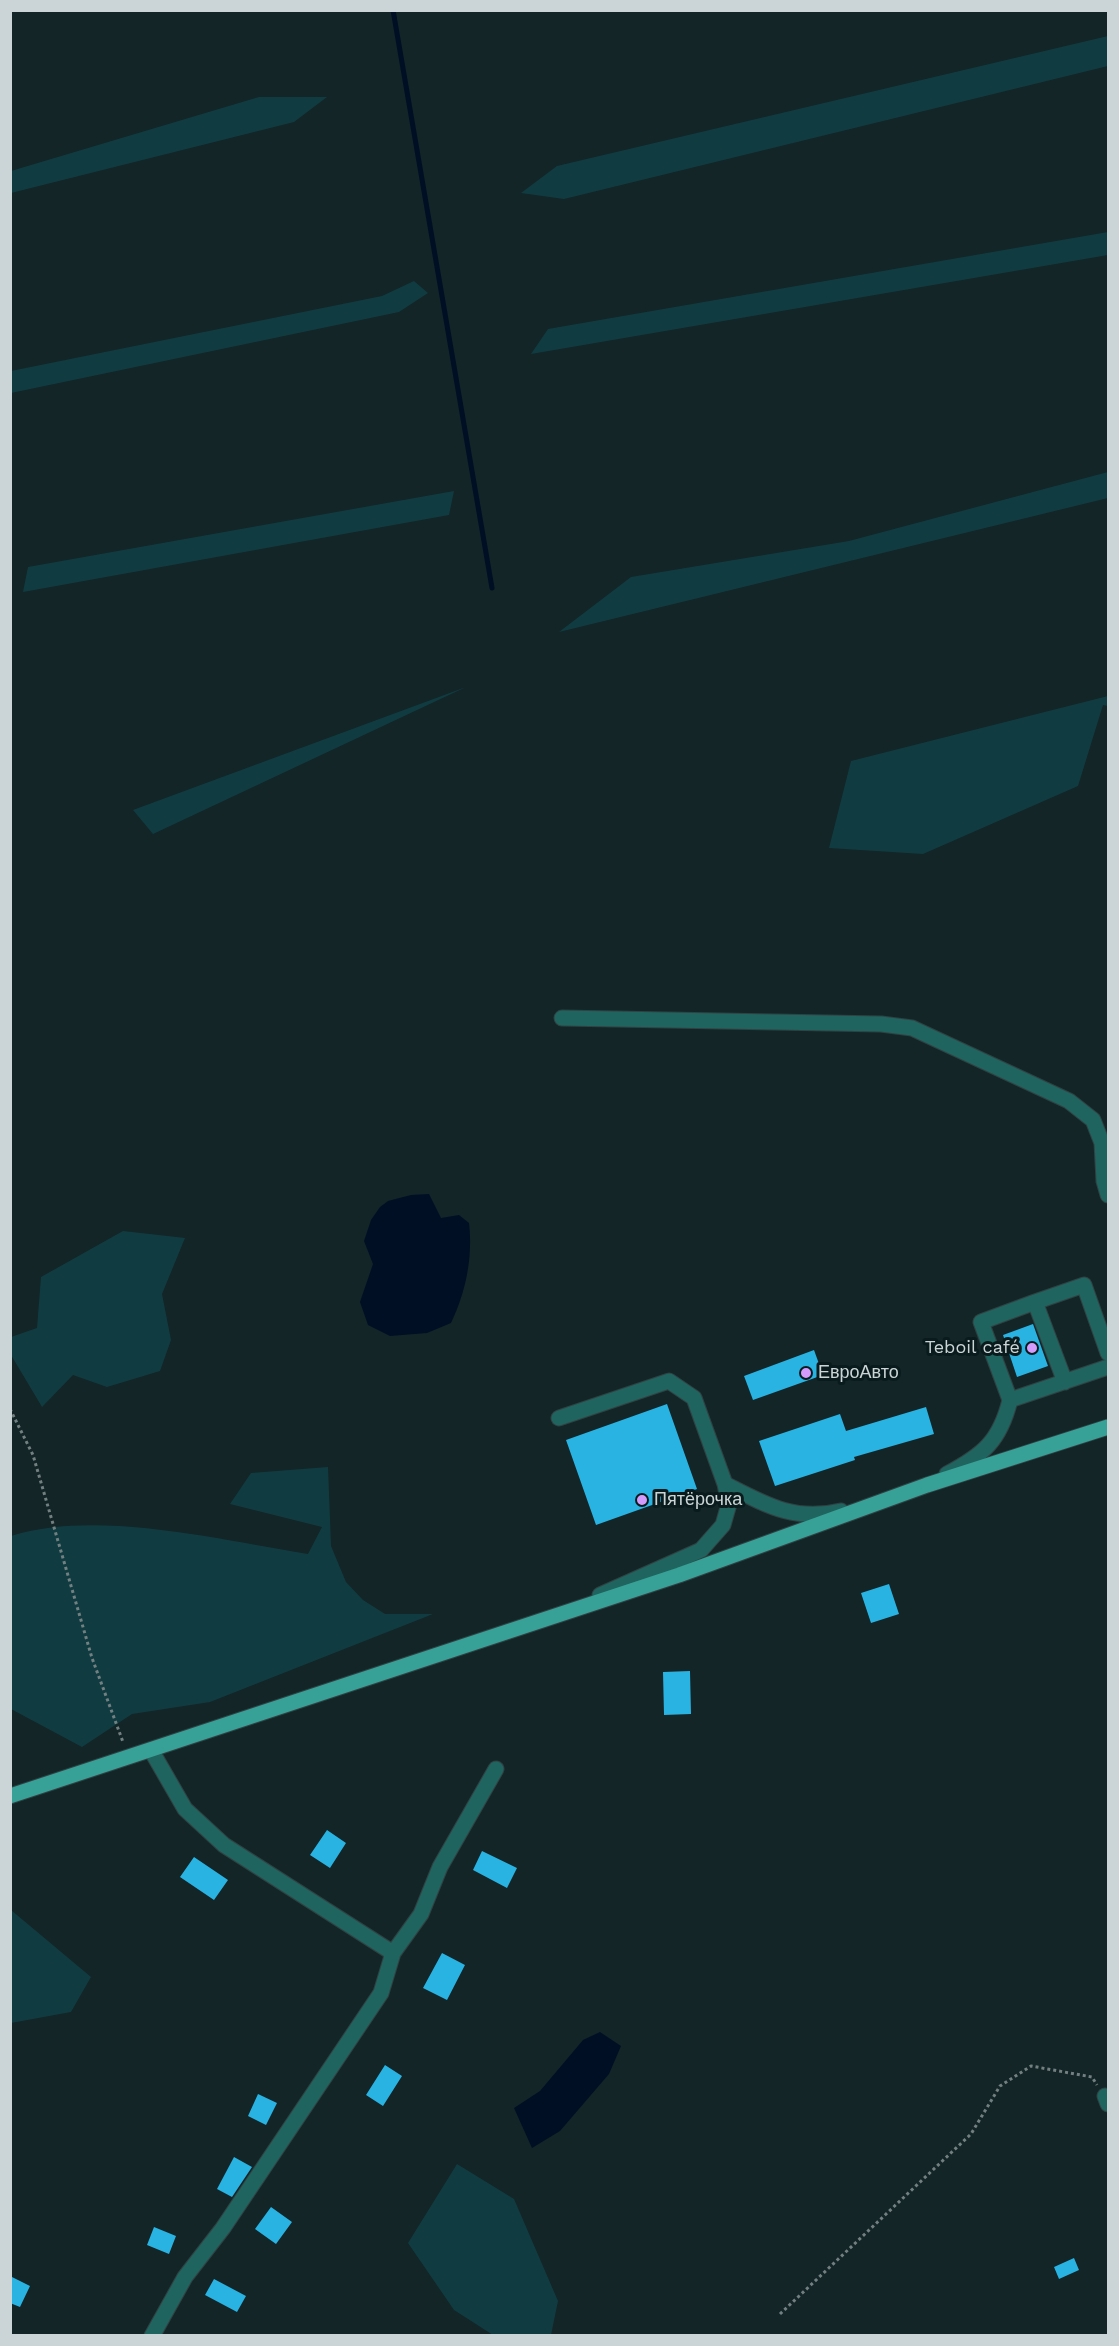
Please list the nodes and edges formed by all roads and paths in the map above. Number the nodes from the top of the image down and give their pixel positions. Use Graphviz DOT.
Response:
graph roads {
  1 [pos="562,1018"];
  2 [pos="1108,1195"];
  3 [pos="1035,1302"];
  4 [pos="1108,1353"];
  5 [pos="1108,1367"];
  6 [pos="1065,1382"];
  7 [pos="1010,1400"];
  8 [pos="10,1409"];
  9 [pos="560,1418"];
  10 [pos="1108,1427"];
  11 [pos="726,1484"];
  12 [pos="927,1485"];
  13 [pos="872,1504"];
  14 [pos="550,1618"];
  15 [pos="151,1750"];
  16 [pos="129,1758"];
  17 [pos="496,1769"];
  18 [pos="10,1796"];
  19 [pos="393,1953"];
  20 [pos="1107,2100"];
  21 [pos="780,2314"];
  22 [pos="152,2336"];
  1 -- 2 [label="lane"];
  3 -- 4 [label="lane"];
  3 -- 6 [label="lane"];
  3 -- 7 [label="lane"];
  5 -- 6 [label="lane"];
  6 -- 7 [label="lane"];
  7 -- 12 [label="lane"];
  8 -- 16 [label="path"];
  9 -- 11 [label="lane"];
  10 -- 12 [label="main road"];
  11 -- 13 [label="lane"];
  11 -- 14 [label="lane"];
  12 -- 13 [label="main road"];
  13 -- 14 [label="main road"];
  14 -- 15 [label="main road"];
  15 -- 16 [label="main road"];
  15 -- 19 [label="lane"];
  16 -- 18 [label="main road"];
  17 -- 19 [label="lane"];
  19 -- 22 [label="lane"];
  20 -- 21 [label="path"];
}
